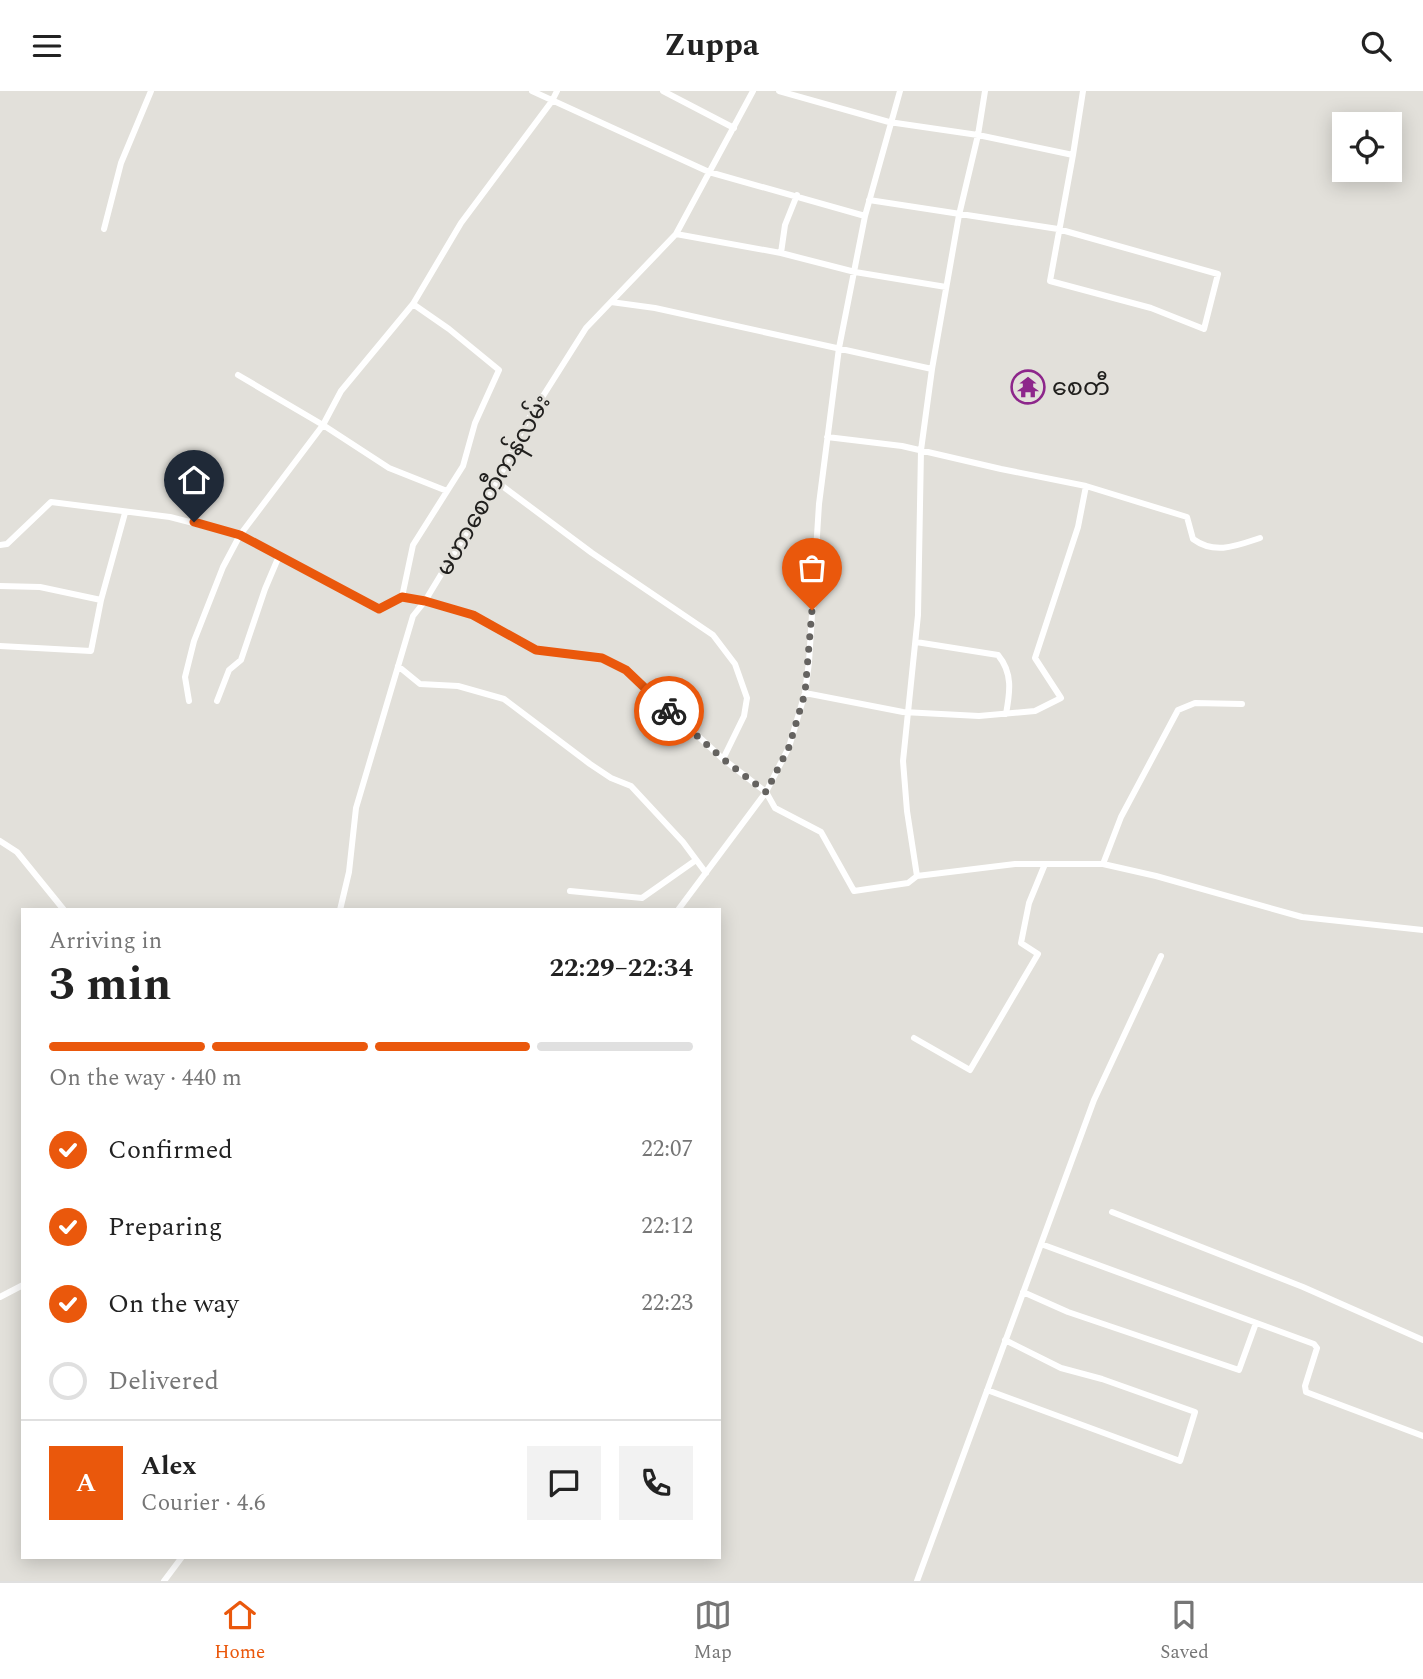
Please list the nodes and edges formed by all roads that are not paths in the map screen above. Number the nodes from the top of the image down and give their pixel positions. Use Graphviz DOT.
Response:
graph roads {
  1 [pos="151,91"];
  2 [pos="532,91"];
  3 [pos="557,91"];
  4 [pos="663,91"];
  5 [pos="684,91"];
  6 [pos="753,91"];
  7 [pos="779,91"];
  8 [pos="900,91"];
  9 [pos="985,91"];
  10 [pos="1083,91"];
  11 [pos="680,99"];
  12 [pos="552,101"];
  13 [pos="890,122"];
  14 [pos="734,128"];
  15 [pos="978,135"];
  16 [pos="1073,155"];
  17 [pos="709,171"];
  18 [pos="797,195"];
  19 [pos="869,200"];
  20 [pos="959,215"];
  21 [pos="865,216"];
  22 [pos="104,229"];
  23 [pos="1058,229"];
  24 [pos="676,234"];
  25 [pos="781,253"];
  26 [pos="855,272"];
  27 [pos="946,286"];
  28 [pos="611,302"];
  29 [pos="412,304"];
  30 [pos="839,348"];
  31 [pos="932,369"];
  32 [pos="238,375"];
  33 [pos="323,425"];
  34 [pos="827,437"];
  35 [pos="920,450"];
  36 [pos="497,482"];
  37 [pos="1086,486"];
  38 [pos="447,491"];
  39 [pos="125,513"];
  40 [pos="240,535"];
  41 [pos="1260,538"];
  42 [pos="0,545"];
  43 [pos="279,556"];
  44 [pos="0,586"];
  45 [pos="402,597"];
  46 [pos="101,600"];
  47 [pos="425,601"];
  48 [pos="916,642"];
  49 [pos="0,646"];
  50 [pos="398,666"];
  51 [pos="805,693"];
  52 [pos="189,701"];
  53 [pos="217,701"];
  54 [pos="1242,704"];
  55 [pos="908,711"];
  56 [pos="1006,714"];
  57 [pos="723,759"];
  58 [pos="766,792"];
  59 [pos="0,841"];
  60 [pos="696,860"];
  61 [pos="1045,864"];
  62 [pos="1103,864"];
  63 [pos="706,873"];
  64 [pos="917,876"];
  65 [pos="570,891"];
  66 [pos="62,908"];
  67 [pos="340,908"];
  68 [pos="680,908"];
  69 [pos="1423,930"];
  70 [pos="1161,956"];
  71 [pos="914,1038"];
  72 [pos="1112,1212"];
  73 [pos="1041,1244"];
  74 [pos="21,1286"];
  75 [pos="1023,1292"];
  76 [pos="0,1297"];
  77 [pos="1256,1323"];
  78 [pos="1005,1340"];
  79 [pos="1423,1340"];
  80 [pos="987,1389"];
  81 [pos="1423,1436"];
  82 [pos="180,1559"];
  83 [pos="164,1581"];
  84 [pos="918,1581"];
  1 -- 22 [label="street"];
  2 -- 12 [label="street"];
  3 -- 12 [label="street"];
  4 -- 11 [label="street"];
  5 -- 11 [label="street"];
  6 -- 14 [label="street, မဟာစေတီကန်လမ်း"];
  7 -- 13 [label="street"];
  8 -- 13 [label="street"];
  9 -- 15 [label="street"];
  10 -- 16 [label="street"];
  11 -- 14 [label="street"];
  12 -- 17 [label="street"];
  12 -- 29 [label="street"];
  13 -- 15 [label="street"];
  13 -- 19 [label="street"];
  14 -- 17 [label="street, မဟာစေတီကန်လမ်း"];
  15 -- 16 [label="street"];
  15 -- 20 [label="street"];
  16 -- 23 [label="street"];
  17 -- 18 [label="street"];
  17 -- 24 [label="street, မဟာစေတီကန်လမ်း"];
  18 -- 21 [label="street"];
  18 -- 25 [label="street"];
  19 -- 20 [label="street"];
  19 -- 21 [label="street"];
  20 -- 23 [label="street"];
  20 -- 27 [label="street"];
  21 -- 26 [label="street"];
  23 -- 23 [label="street"];
  24 -- 25 [label="street"];
  24 -- 28 [label="street, မဟာစေတီကန်လမ်း"];
  25 -- 26 [label="street"];
  26 -- 27 [label="street"];
  26 -- 30 [label="street"];
  27 -- 31 [label="street"];
  28 -- 30 [label="street"];
  28 -- 36 [label="street, မဟာစေတီကန်လမ်း"];
  29 -- 33 [label="street"];
  29 -- 38 [label="street"];
  30 -- 31 [label="street"];
  30 -- 34 [label="street"];
  31 -- 35 [label="street"];
  32 -- 33 [label="street"];
  33 -- 38 [label="street"];
  33 -- 40 [label="street"];
  34 -- 35 [label="street"];
  34 -- 51 [label="street"];
  35 -- 37 [label="street"];
  35 -- 48 [label="street"];
  36 -- 47 [label="street, မဟာစေတီကန်လမ်း"];
  36 -- 57 [label="street"];
  37 -- 41 [label="street"];
  37 -- 56 [label="street"];
  38 -- 45 [label="street"];
  39 -- 40 [label="street, မဟာစေတီကန်လမ်း"];
  39 -- 42 [label="street, မဟာစေတီကန်လမ်း"];
  39 -- 46 [label="street"];
  40 -- 43 [label="street, မဟာစေတီကန်လမ်း"];
  40 -- 52 [label="street"];
  43 -- 45 [label="street, မဟာစေတီကန်လမ်း"];
  43 -- 53 [label="street"];
  44 -- 46 [label="street"];
  45 -- 47 [label="street, မဟာစေတီကန်လမ်း"];
  46 -- 49 [label="street"];
  47 -- 50 [label="street"];
  47 -- 57 [label="street"];
  48 -- 55 [label="street"];
  48 -- 56 [label="street"];
  50 -- 60 [label="street"];
  50 -- 67 [label="street"];
  51 -- 55 [label="street"];
  51 -- 58 [label="street"];
  54 -- 62 [label="street"];
  55 -- 56 [label="street"];
  55 -- 64 [label="street"];
  57 -- 58 [label="street"];
  58 -- 63 [label="street"];
  58 -- 64 [label="street"];
  59 -- 66 [label="street"];
  60 -- 63 [label="street"];
  60 -- 65 [label="street"];
  61 -- 62 [label="street"];
  61 -- 64 [label="street"];
  61 -- 71 [label="street"];
  62 -- 69 [label="street"];
  63 -- 68 [label="street"];
  70 -- 73 [label="street"];
  72 -- 79 [label="street"];
  73 -- 75 [label="street"];
  73 -- 77 [label="street"];
  74 -- 76 [label="street"];
  75 -- 77 [label="street"];
  75 -- 78 [label="street"];
  77 -- 81 [label="street"];
  78 -- 80 [label="street"];
  78 -- 80 [label="street"];
  80 -- 84 [label="street"];
  82 -- 83 [label="street"];
}
